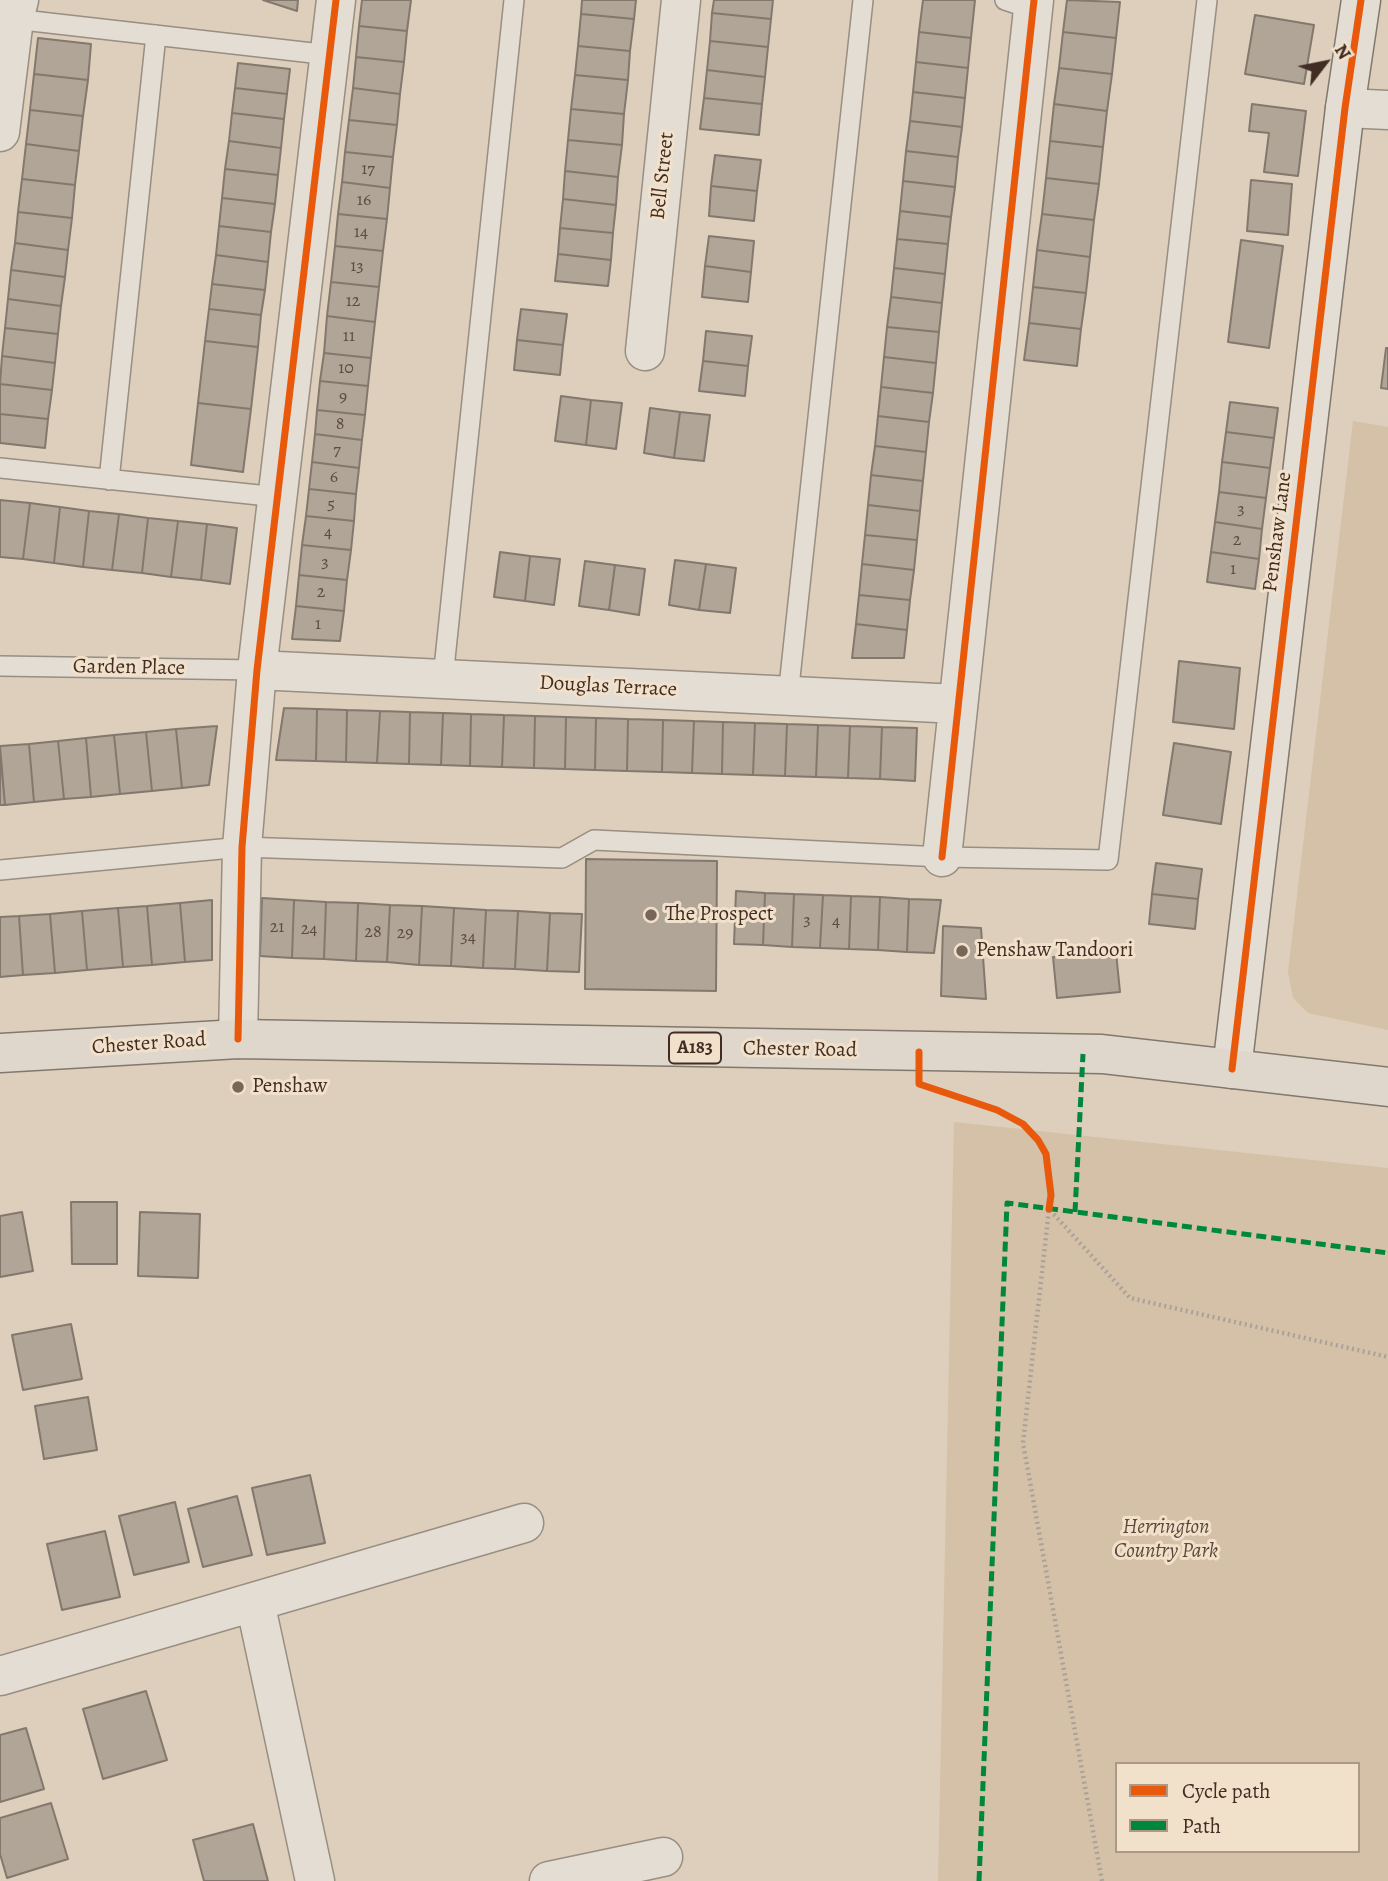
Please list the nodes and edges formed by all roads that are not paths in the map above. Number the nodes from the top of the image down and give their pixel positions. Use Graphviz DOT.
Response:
graph roads {
  1 [pos="336,0"];
  2 [pos="514,0"];
  3 [pos="681,0"];
  4 [pos="863,0"];
  5 [pos="1207,0"];
  6 [pos="1361,0"];
  7 [pos="1024,3"];
  8 [pos="17,9"];
  9 [pos="156,35"];
  10 [pos="330,55"];
  11 [pos="1345,108"];
  12 [pos="1388,110"];
  13 [pos="0,132"];
  14 [pos="645,351"];
  15 [pos="0,468"];
  16 [pos="109,480"];
  17 [pos="278,497"];
  18 [pos="0,666"];
  19 [pos="257,670"];
  20 [pos="443,678"];
  21 [pos="788,696"];
  22 [pos="958,704"];
  23 [pos="242,846"];
  24 [pos="942,858"];
  25 [pos="0,870"];
  26 [pos="238,1038"];
  27 [pos="0,1054"];
  28 [pos="1232,1069"];
  29 [pos="1388,1087"];
  30 [pos="524,1523"];
  31 [pos="255,1602"];
  32 [pos="0,1676"];
  33 [pos="663,1857"];
  34 [pos="316,1881"];
  35 [pos="550,1881"];
  1 -- 10 [label="street"];
  2 -- 20 [label="lane"];
  3 -- 14 [label="street, Bell Street"];
  4 -- 21 [label="lane"];
  5 -- 24 [label="lane"];
  6 -- 11 [label="street, Penshaw Lane"];
  7 -- 22 [label="street"];
  8 -- 9 [label="lane"];
  8 -- 13 [label="street"];
  9 -- 10 [label="lane"];
  9 -- 16 [label="lane"];
  10 -- 17 [label="street"];
  11 -- 12 [label="street"];
  11 -- 28 [label="street, Penshaw Lane"];
  15 -- 16 [label="lane"];
  16 -- 17 [label="lane"];
  17 -- 19 [label="street"];
  18 -- 19 [label="lane, Garden Place"];
  19 -- 20 [label="street, Douglas Terrace"];
  19 -- 23 [label="street"];
  20 -- 21 [label="street, Douglas Terrace"];
  21 -- 22 [label="street, Douglas Terrace"];
  22 -- 24 [label="street"];
  23 -- 24 [label="lane"];
  23 -- 25 [label="lane"];
  23 -- 26 [label="street"];
  26 -- 27 [label="main road, Chester Road / A183"];
  26 -- 28 [label="main road, Chester Road / A183"];
  28 -- 29 [label="main road, Chester Road / A183"];
  30 -- 31 [label="street"];
  31 -- 32 [label="street"];
  31 -- 34 [label="street"];
  33 -- 35 [label="street"];
}
